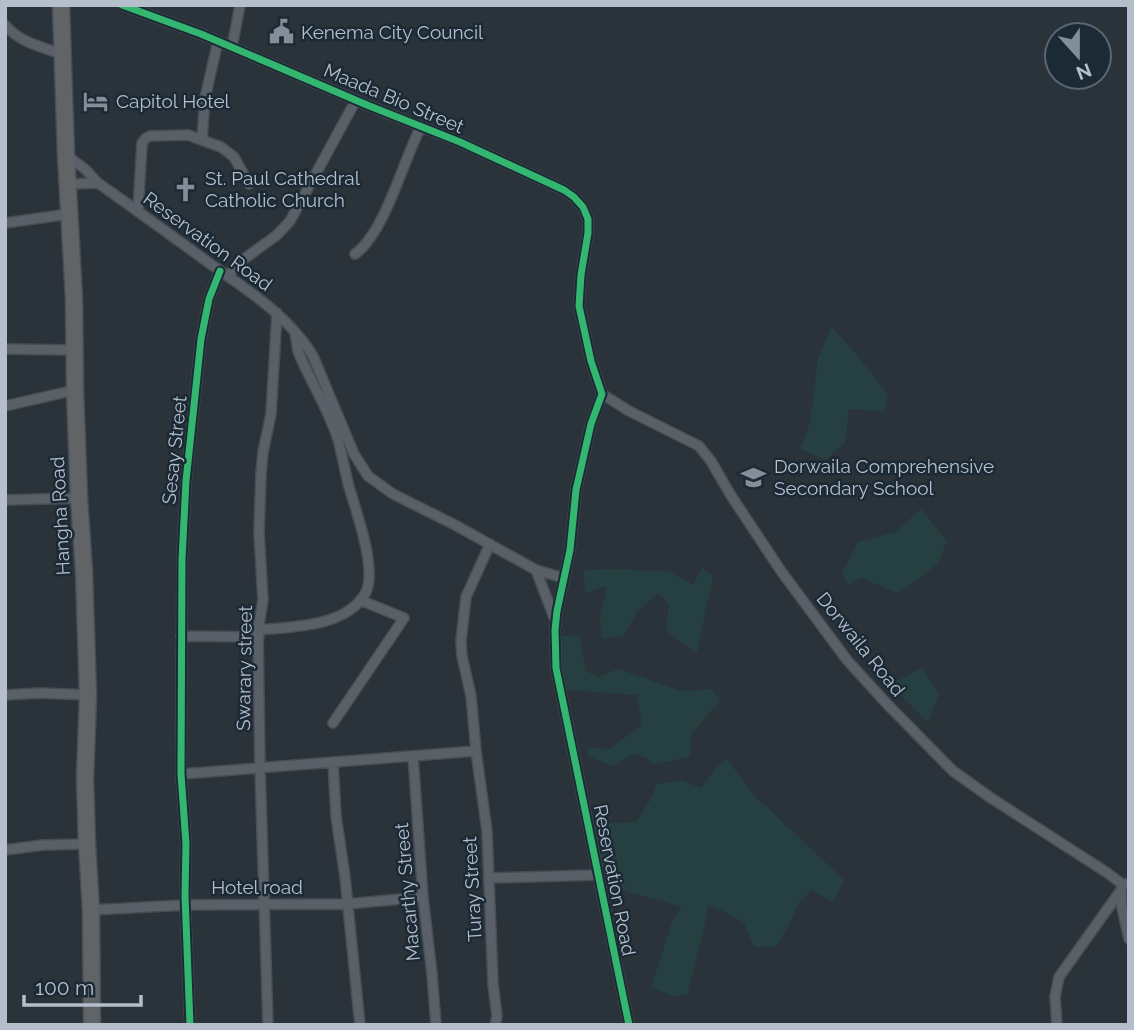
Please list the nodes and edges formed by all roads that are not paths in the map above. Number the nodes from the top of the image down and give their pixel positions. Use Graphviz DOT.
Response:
graph roads {
  1 [pos="61,5"];
  2 [pos="122,5"];
  3 [pos="240,5"];
  4 [pos="148,9"];
  5 [pos="5,24"];
  6 [pos="218,41"];
  7 [pos="232,47"];
  8 [pos="62,54"];
  9 [pos="356,100"];
  10 [pos="421,127"];
  11 [pos="202,139"];
  12 [pos="66,155"];
  13 [pos="98,183"];
  14 [pos="67,184"];
  15 [pos="249,184"];
  16 [pos="138,212"];
  17 [pos="69,214"];
  18 [pos="5,223"];
  19 [pos="355,254"];
  20 [pos="224,273"];
  21 [pos="277,313"];
  22 [pos="294,331"];
  23 [pos="5,349"];
  24 [pos="74,350"];
  25 [pos="75,390"];
  26 [pos="602,394"];
  27 [pos="5,406"];
  28 [pos="354,454"];
  29 [pos="342,460"];
  30 [pos="79,498"];
  31 [pos="5,500"];
  32 [pos="489,544"];
  33 [pos="536,570"];
  34 [pos="565,578"];
  35 [pos="360,600"];
  36 [pos="556,622"];
  37 [pos="259,633"];
  38 [pos="181,636"];
  39 [pos="5,695"];
  40 [pos="88,695"];
  41 [pos="333,723"];
  42 [pos="476,751"];
  43 [pos="413,756"];
  44 [pos="333,762"];
  45 [pos="260,768"];
  46 [pos="181,774"];
  47 [pos="87,844"];
  48 [pos="5,850"];
  49 [pos="598,875"];
  50 [pos="489,878"];
  51 [pos="1124,886"];
  52 [pos="424,897"];
  53 [pos="347,904"];
  54 [pos="185,905"];
  55 [pos="265,905"];
  56 [pos="92,909"];
  57 [pos="1129,939"];
  58 [pos="92,1025"];
  59 [pos="190,1025"];
  60 [pos="268,1025"];
  61 [pos="360,1025"];
  62 [pos="436,1025"];
  63 [pos="495,1025"];
  64 [pos="628,1025"];
  65 [pos="1057,1025"];
  1 -- 8 [label="highway, Hangha Road"];
  2 -- 4 [label="street, Maada Bio Street"];
  3 -- 7 [label="street"];
  4 -- 6 [label="street, Maada Bio Street"];
  5 -- 8 [label="street"];
  6 -- 7 [label="street, Maada Bio Street"];
  6 -- 11 [label="street"];
  7 -- 9 [label="street, Maada Bio Street"];
  8 -- 12 [label="highway, Hangha Road"];
  9 -- 10 [label="street, Maada Bio Street"];
  9 -- 20 [label="street"];
  10 -- 19 [label="street"];
  10 -- 26 [label="street, Maada Bio Street"];
  11 -- 15 [label="street"];
  11 -- 16 [label="street"];
  12 -- 13 [label="street, Reservation Road"];
  12 -- 14 [label="highway, Hangha Road"];
  13 -- 14 [label="street"];
  13 -- 16 [label="street, Reservation Road"];
  14 -- 17 [label="highway, Hangha Road"];
  16 -- 20 [label="street, Reservation Road"];
  17 -- 18 [label="street"];
  17 -- 24 [label="highway, Hangha Road"];
  20 -- 21 [label="street, Reservation Road"];
  20 -- 38 [label="street, Sesay Street"];
  21 -- 22 [label="street, Reservation Road"];
  21 -- 37 [label="street, Swarary street"];
  22 -- 28 [label="street, Reservation Road"];
  22 -- 29 [label="street"];
  23 -- 24 [label="street"];
  24 -- 25 [label="highway, Hangha Road"];
  25 -- 27 [label="street"];
  25 -- 30 [label="highway, Hangha Road"];
  26 -- 34 [label="street"];
  26 -- 51 [label="street, Dorwaila Road"];
  28 -- 29 [label="street"];
  28 -- 32 [label="street, Reservation Road"];
  29 -- 35 [label="street"];
  30 -- 31 [label="street"];
  30 -- 40 [label="highway, Hangha Road"];
  32 -- 33 [label="street, Reservation Road"];
  32 -- 42 [label="street, Turay Street"];
  33 -- 34 [label="street, Reservation Road"];
  33 -- 36 [label="street"];
  34 -- 36 [label="street"];
  35 -- 37 [label="street"];
  35 -- 41 [label="street"];
  36 -- 49 [label="street, Reservation Road"];
  37 -- 38 [label="street"];
  37 -- 45 [label="street, Swarary street"];
  38 -- 46 [label="street, Sesay Street"];
  39 -- 40 [label="street"];
  40 -- 47 [label="highway, Hangha Road"];
  42 -- 43 [label="street"];
  42 -- 50 [label="street, Turay Street"];
  43 -- 44 [label="street"];
  43 -- 52 [label="street, Macarthy Street"];
  44 -- 45 [label="street"];
  44 -- 53 [label="street"];
  45 -- 46 [label="street"];
  45 -- 55 [label="street, Swarary street"];
  46 -- 54 [label="street, Sesay Street"];
  47 -- 48 [label="street"];
  47 -- 56 [label="highway, Hangha Road"];
  49 -- 50 [label="street"];
  49 -- 64 [label="street, Reservation Road"];
  50 -- 63 [label="street, Turay Street"];
  51 -- 57 [label="street"];
  51 -- 65 [label="street"];
  52 -- 53 [label="street, Hotel road"];
  52 -- 62 [label="street, Macarthy Street"];
  53 -- 55 [label="street, Hotel road"];
  53 -- 61 [label="street"];
  54 -- 55 [label="street, Hotel road"];
  54 -- 56 [label="street, Hotel road"];
  54 -- 59 [label="street, Sesay Street"];
  55 -- 60 [label="street, Swarary street"];
  56 -- 58 [label="highway, Hangha Road"];
}
